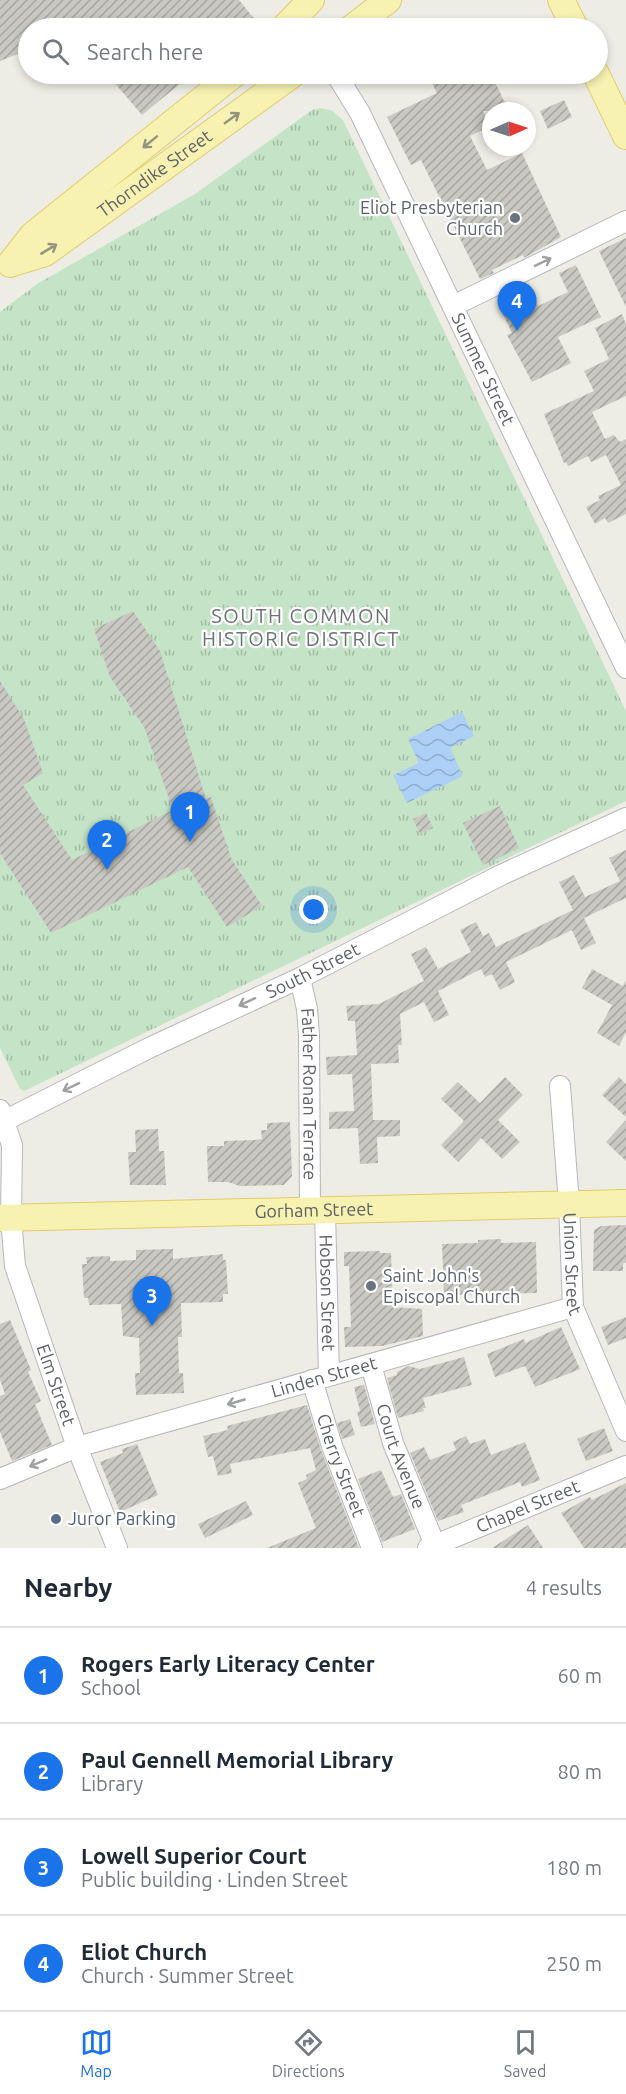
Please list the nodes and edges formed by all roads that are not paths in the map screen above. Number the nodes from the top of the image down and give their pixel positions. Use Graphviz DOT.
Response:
graph roads {
  1 [pos="311,0"];
  2 [pos="388,0"];
  3 [pos="561,0"];
  4 [pos="294,18"];
  5 [pos="365,18"];
  6 [pos="570,18"];
  7 [pos="221,84"];
  8 [pos="279,84"];
  9 [pos="342,84"];
  10 [pos="601,84"];
  11 [pos="626,136"];
  12 [pos="626,221"];
  13 [pos="6,267"];
  14 [pos="453,306"];
  15 [pos="626,668"];
  16 [pos="626,818"];
  17 [pos="300,978"];
  18 [pos="560,1086"];
  19 [pos="2,1118"];
  20 [pos="626,1203"];
  21 [pos="569,1204"];
  22 [pos="318,1211"];
  23 [pos="5,1218"];
  24 [pos="573,1307"];
  25 [pos="371,1365"];
  26 [pos="320,1378"];
  27 [pos="626,1431"];
  28 [pos="77,1447"];
  29 [pos="626,1466"];
  30 [pos="0,1479"];
  31 [pos="432,1546"];
  32 [pos="117,1548"];
  33 [pos="372,1548"];
  1 -- 4 [label="main road"];
  2 -- 5 [label="main road"];
  3 -- 6 [label="main road"];
  7 -- 13 [label="main road, Thorndike Street, one-way"];
  13 -- 8 [label="main road, Thorndike Street, one-way"];
  9 -- 14 [label="street, Summer Street"];
  10 -- 11 [label="main road"];
  14 -- 12 [label="street, one-way"];
  14 -- 15 [label="street, Summer Street"];
  16 -- 17 [label="street, South Street"];
  17 -- 19 [label="street, South Street, one-way"];
  17 -- 22 [label="street, Father Ronan Terrace"];
  18 -- 21 [label="street, Union Street"];
  19 -- 23 [label="street, Elm Street"];
  20 -- 21 [label="main road, Gorham Street"];
  21 -- 22 [label="main road, Gorham Street"];
  21 -- 24 [label="street, Union Street"];
  22 -- 23 [label="main road, Gorham Street"];
  22 -- 26 [label="street, Hobson Street"];
  23 -- 28 [label="street, Elm Street"];
  24 -- 25 [label="street, Linden Street"];
  24 -- 27 [label="street, Union Street"];
  25 -- 26 [label="street, Linden Street"];
  25 -- 31 [label="street, Court Avenue"];
  26 -- 28 [label="street, Linden Street, one-way"];
  26 -- 33 [label="street, Cherry Street"];
  28 -- 30 [label="street, Linden Street, one-way"];
  28 -- 32 [label="street, Elm Street"];
  29 -- 31 [label="street, Chapel Street"];
}
